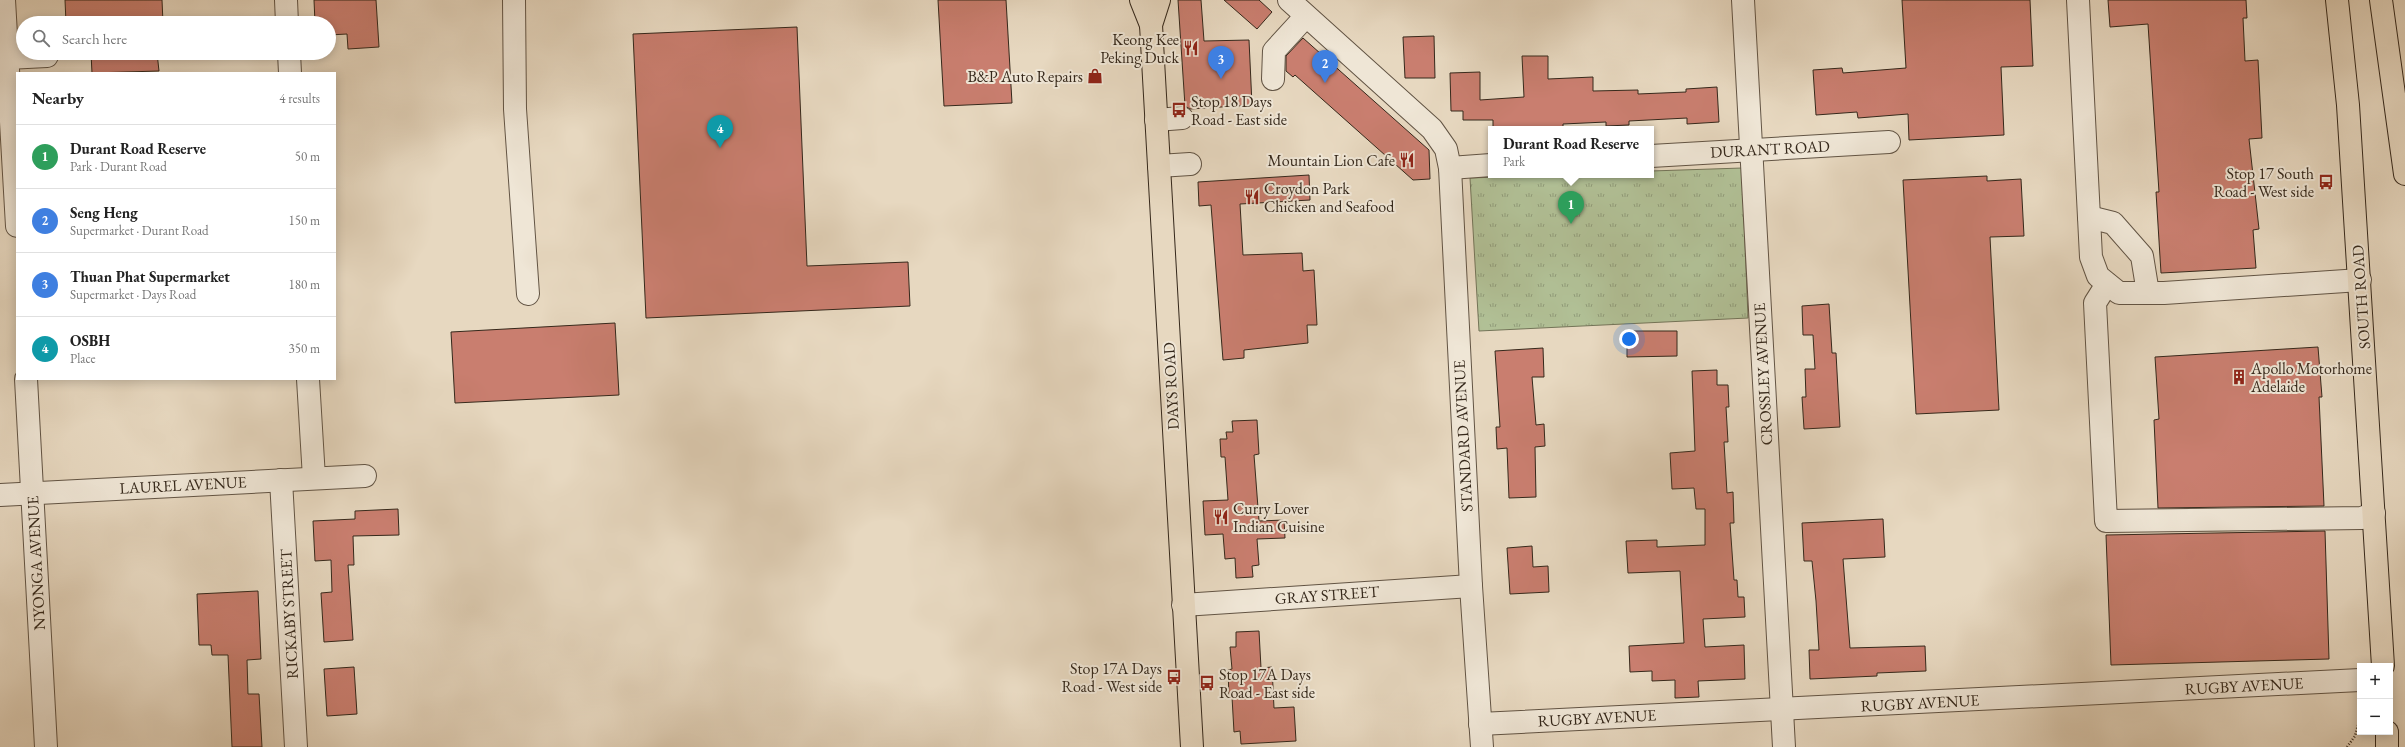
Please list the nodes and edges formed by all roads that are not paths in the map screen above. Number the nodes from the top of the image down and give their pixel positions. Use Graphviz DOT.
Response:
graph roads {
  1 [pos="4,0"];
  2 [pos="286,0"];
  3 [pos="514,0"];
  4 [pos="1142,0"];
  5 [pos="1159,0"];
  6 [pos="1743,0"];
  7 [pos="2078,0"];
  8 [pos="2337,0"];
  9 [pos="2381,0"];
  10 [pos="1304,7"];
  11 [pos="287,16"];
  12 [pos="1151,25"];
  13 [pos="7,58"];
  14 [pos="16,58"];
  15 [pos="289,60"];
  16 [pos="290,72"];
  17 [pos="1273,79"];
  18 [pos="1182,118"];
  19 [pos="1156,120"];
  20 [pos="1889,142"];
  21 [pos="1750,150"];
  22 [pos="1654,156"];
  23 [pos="1190,164"];
  24 [pos="1488,165"];
  25 [pos="1159,166"];
  26 [pos="1450,168"];
  27 [pos="2405,174"];
  28 [pos="16,209"];
  29 [pos="2089,217"];
  30 [pos="2360,280"];
  31 [pos="2107,284"];
  32 [pos="2148,293"];
  33 [pos="528,294"];
  34 [pos="26,380"];
  35 [pos="308,380"];
  36 [pos="365,476"];
  37 [pos="314,478"];
  38 [pos="281,480"];
  39 [pos="32,494"];
  40 [pos="0,495"];
  41 [pos="2374,513"];
  42 [pos="1471,586"];
  43 [pos="1184,605"];
  44 [pos="2383,663"];
  45 [pos="2357,680"];
  46 [pos="1782,709"];
  47 [pos="1480,724"];
  48 [pos="2386,735"];
  49 [pos="46,747"];
  50 [pos="296,747"];
  51 [pos="1192,747"];
  52 [pos="1482,747"];
  53 [pos="1784,747"];
  54 [pos="2387,747"];
  1 -- 13 [label="street"];
  2 -- 11 [label="street"];
  3 -- 33 [label="street"];
  4 -- 12 [label="main road, DAYS ROAD"];
  5 -- 12 [label="main road, DAYS ROAD"];
  6 -- 21 [label="street, CROSSLEY AVENUE"];
  7 -- 29 [label="street"];
  8 -- 30 [label="main road, SOUTH ROAD"];
  9 -- 27 [label="main road"];
  10 -- 17 [label="street"];
  10 -- 26 [label="street, STANDARD AVENUE"];
  12 -- 19 [label="main road, DAYS ROAD"];
  13 -- 14 [label="street"];
  13 -- 28 [label="street"];
  15 -- 16 [label="street"];
  18 -- 19 [label="street"];
  19 -- 25 [label="main road, DAYS ROAD"];
  20 -- 21 [label="street, DURANT ROAD"];
  21 -- 22 [label="street, DURANT ROAD"];
  21 -- 46 [label="street, CROSSLEY AVENUE"];
  23 -- 25 [label="street"];
  24 -- 26 [label="street"];
  25 -- 43 [label="main road, DAYS ROAD"];
  26 -- 42 [label="street, STANDARD AVENUE"];
  29 -- 31 [label="street"];
  29 -- 32 [label="street"];
  30 -- 32 [label="street"];
  30 -- 41 [label="main road, SOUTH ROAD"];
  31 -- 32 [label="street"];
  31 -- 41 [label="street"];
  34 -- 39 [label="street, NYONGA AVENUE"];
  35 -- 37 [label="street"];
  36 -- 37 [label="street, LAUREL AVENUE"];
  37 -- 38 [label="street, LAUREL AVENUE"];
  38 -- 39 [label="street, LAUREL AVENUE"];
  38 -- 50 [label="street, RICKABY STREET"];
  39 -- 40 [label="street, LAUREL AVENUE"];
  39 -- 49 [label="street, NYONGA AVENUE"];
  41 -- 44 [label="main road, SOUTH ROAD"];
  42 -- 43 [label="street, GRAY STREET"];
  42 -- 47 [label="street, STANDARD AVENUE"];
  43 -- 51 [label="main road, DAYS ROAD"];
  45 -- 46 [label="street, RUGBY AVENUE"];
  46 -- 47 [label="street, RUGBY AVENUE"];
  46 -- 53 [label="street, CROSSLEY AVENUE"];
  47 -- 52 [label="street, STANDARD AVENUE"];
  48 -- 54 [label="main road"];
}
